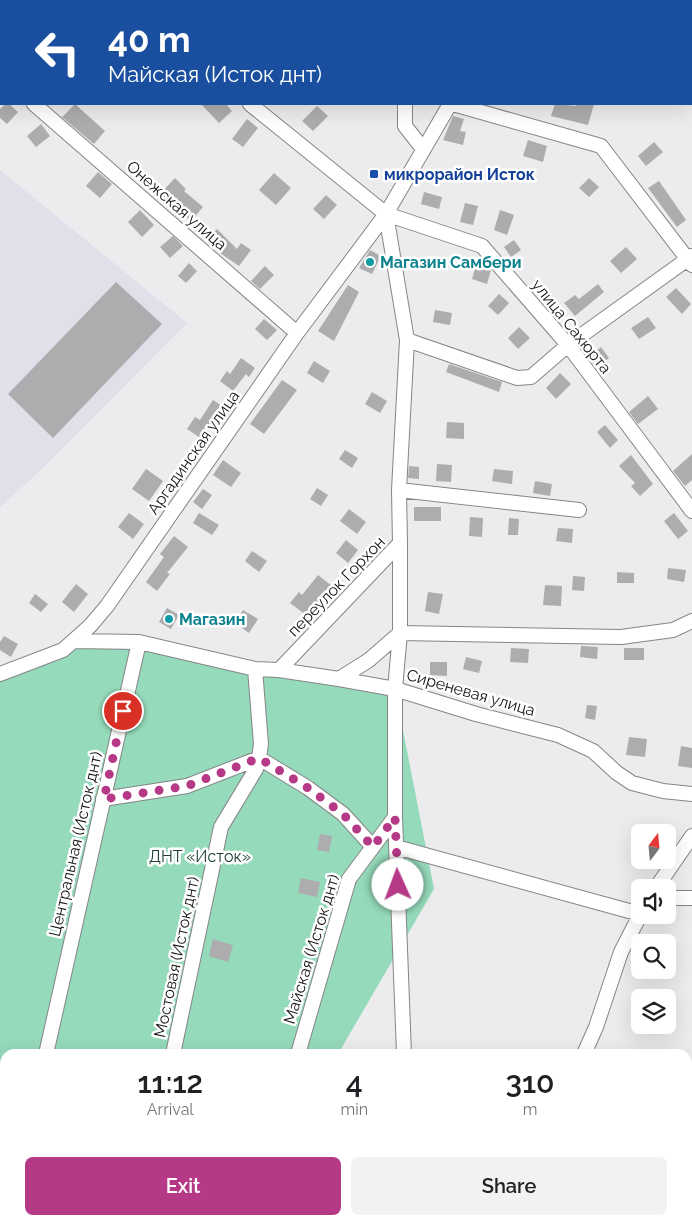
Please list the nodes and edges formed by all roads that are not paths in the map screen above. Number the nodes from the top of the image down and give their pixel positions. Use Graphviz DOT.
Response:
graph roads {
  1 [pos="35,105"];
  2 [pos="251,105"];
  3 [pos="405,105"];
  4 [pos="450,105"];
  5 [pos="455,105"];
  6 [pos="423,149"];
  7 [pos="386,214"];
  8 [pos="690,260"];
  9 [pos="297,334"];
  10 [pos="407,340"];
  11 [pos="568,345"];
  12 [pos="399,490"];
  13 [pos="578,510"];
  14 [pos="692,511"];
  15 [pos="400,543"];
  16 [pos="692,621"];
  17 [pos="400,633"];
  18 [pos="75,641"];
  19 [pos="139,642"];
  20 [pos="255,669"];
  21 [pos="279,670"];
  22 [pos="0,674"];
  23 [pos="339,679"];
  24 [pos="395,688"];
  25 [pos="259,758"];
  26 [pos="692,794"];
  27 [pos="104,799"];
  28 [pos="395,817"];
  29 [pos="692,836"];
  30 [pos="373,847"];
  31 [pos="396,847"];
  32 [pos="662,879"];
  33 [pos="676,898"];
  34 [pos="692,898"];
  35 [pos="631,912"];
  36 [pos="635,924"];
  37 [pos="47,1049"];
  38 [pos="174,1049"];
  39 [pos="299,1049"];
  40 [pos="404,1049"];
  41 [pos="586,1049"];
  1 -- 9 [label="street, Онежская улица"];
  2 -- 7 [label="street"];
  3 -- 6 [label="street"];
  4 -- 6 [label="street, Аргадинская улица"];
  5 -- 8 [label="street"];
  6 -- 7 [label="street, Аргадинская улица"];
  7 -- 9 [label="street, Аргадинская улица"];
  7 -- 10 [label="street, переулок Горхон"];
  7 -- 11 [label="street, улица Сахюрта"];
  8 -- 11 [label="street"];
  9 -- 18 [label="street, Аргадинская улица"];
  10 -- 11 [label="street"];
  10 -- 12 [label="street, переулок Горхон"];
  11 -- 14 [label="street, улица Сахюрта"];
  12 -- 13 [label="street"];
  12 -- 15 [label="street, переулок Горхон"];
  15 -- 17 [label="street, Сиреневая улица"];
  15 -- 21 [label="street, переулок Горхон"];
  16 -- 17 [label="street"];
  17 -- 23 [label="street"];
  17 -- 24 [label="street, Сиреневая улица"];
  18 -- 19 [label="street"];
  18 -- 22 [label="street, Аргадинская улица"];
  19 -- 20 [label="street"];
  19 -- 27 [label="street, Центральная (Исток днт)"];
  20 -- 21 [label="street"];
  20 -- 25 [label="street, Мостовая (Исток днт)"];
  21 -- 23 [label="street"];
  23 -- 24 [label="street"];
  24 -- 26 [label="street, Сиреневая улица"];
  24 -- 28 [label="street"];
  25 -- 27 [label="street"];
  25 -- 30 [label="street"];
  25 -- 38 [label="street, Мостовая (Исток днт)"];
  27 -- 37 [label="street, Центральная (Исток днт)"];
  28 -- 30 [label="street, Майская (Исток днт)"];
  28 -- 31 [label="street"];
  29 -- 32 [label="street"];
  30 -- 39 [label="street, Майская (Исток днт)"];
  31 -- 35 [label="street"];
  31 -- 40 [label="street"];
  33 -- 34 [label="street"];
  36 -- 41 [label="street"];
}
